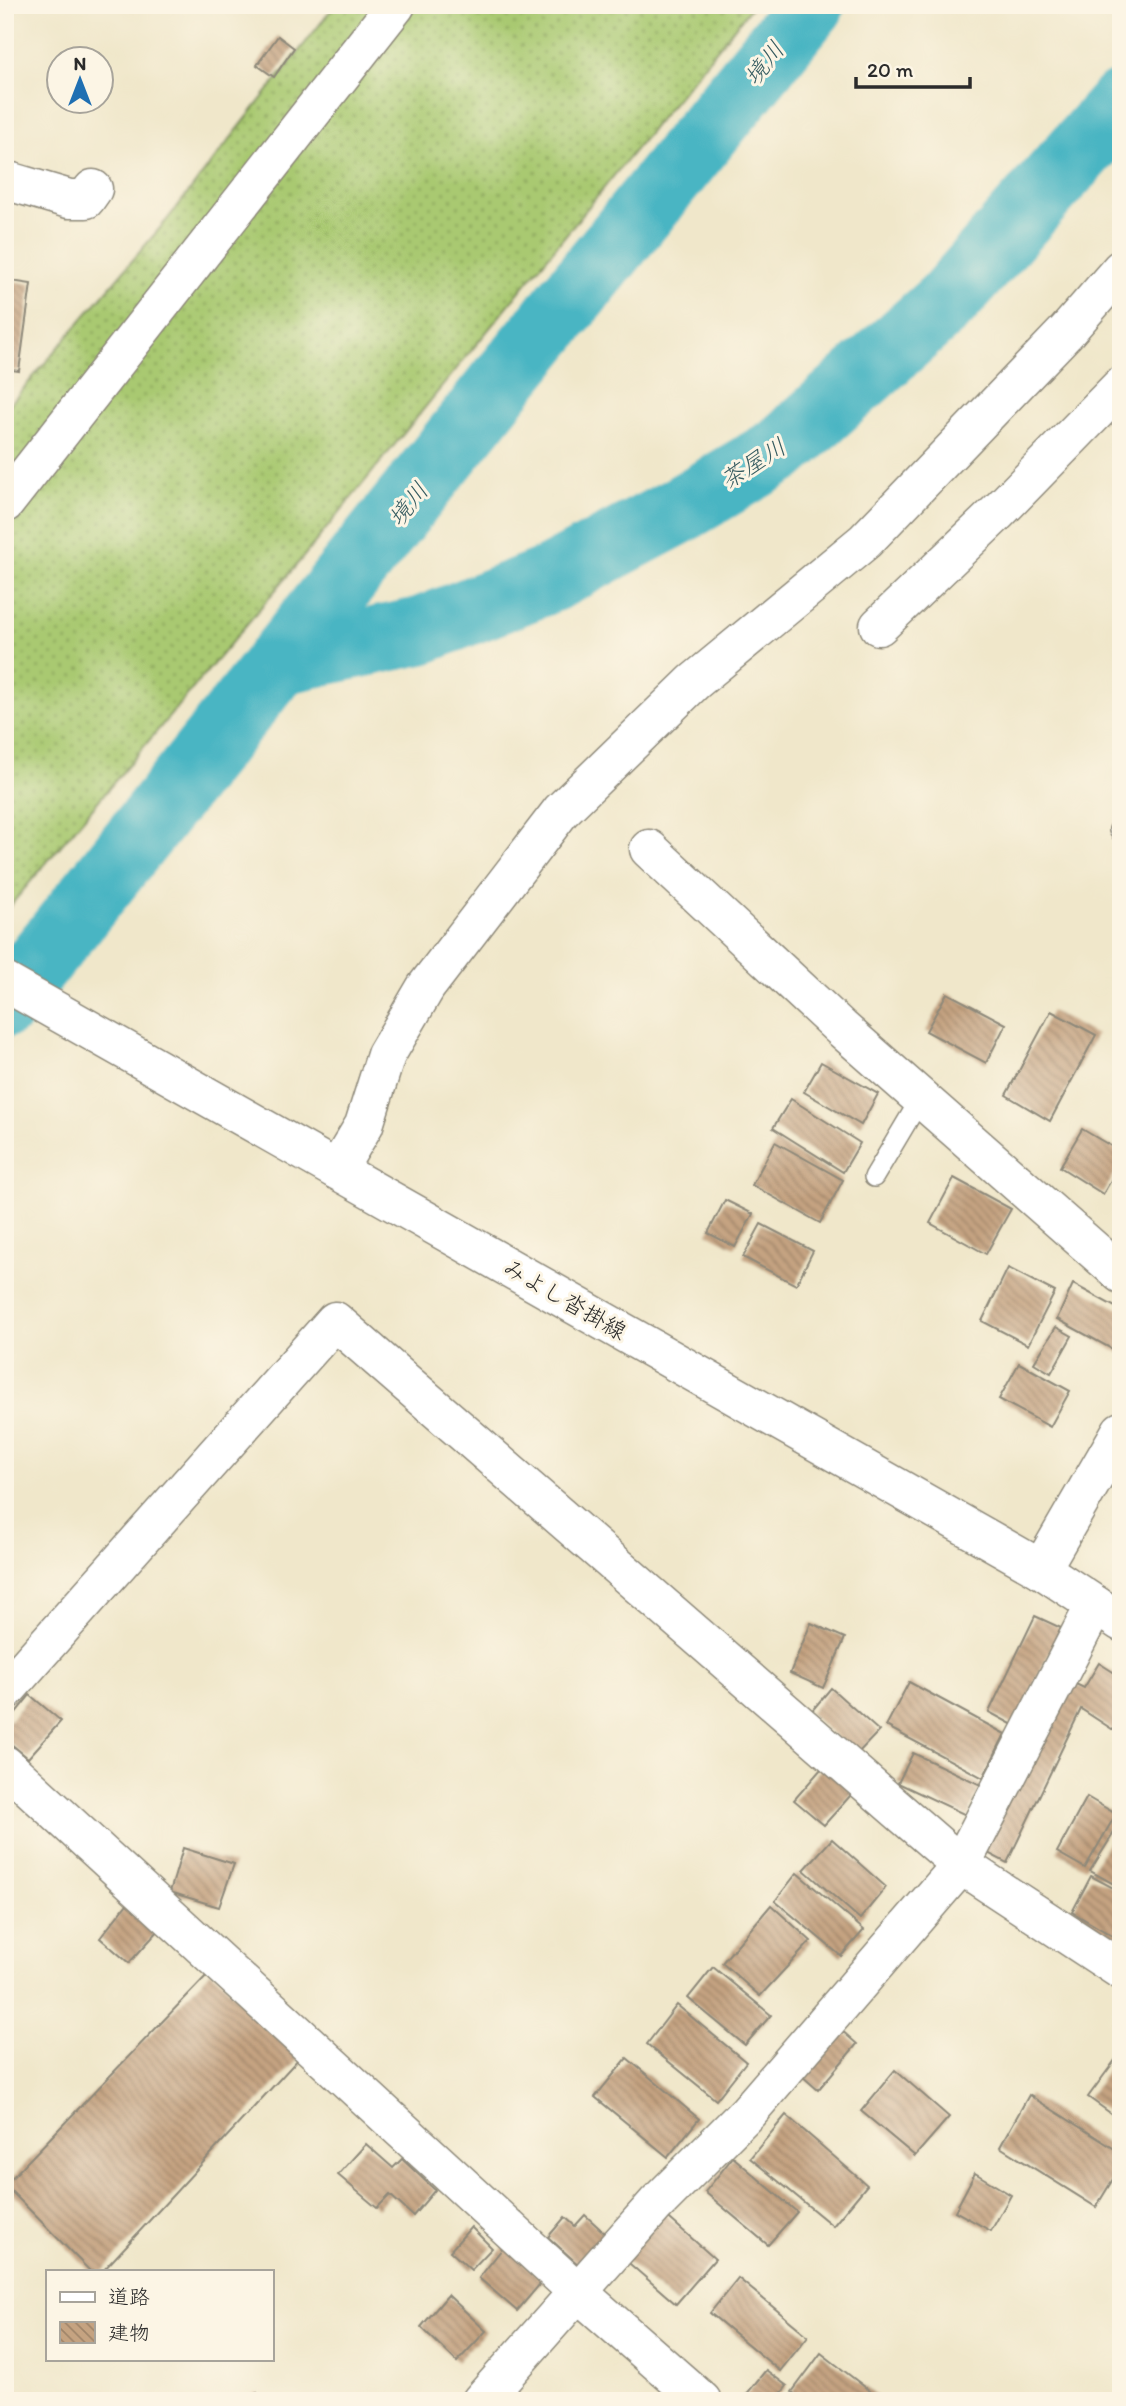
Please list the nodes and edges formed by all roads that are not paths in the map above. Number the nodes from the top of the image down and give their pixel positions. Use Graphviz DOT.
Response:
graph roads {
  1 [pos="396,5"];
  2 [pos="5,180"];
  3 [pos="93,189"];
  4 [pos="1121,269"];
  5 [pos="1119,390"];
  6 [pos="5,503"];
  7 [pos="879,626"];
  8 [pos="649,849"];
  9 [pos="5,982"];
  10 [pos="921,1098"];
  11 [pos="321,1161"];
  12 [pos="874,1177"];
  13 [pos="1121,1274"];
  14 [pos="1121,1431"];
  15 [pos="1041,1569"];
  16 [pos="1108,1614"];
  17 [pos="5,1691"];
  18 [pos="5,1765"];
  19 [pos="961,1865"];
  20 [pos="1121,1970"];
  21 [pos="579,2293"];
  22 [pos="481,2401"];
  23 [pos="702,2401"];
  1 -- 6 [label="street"];
  2 -- 3 [label="street"];
  4 -- 11 [label="street"];
  5 -- 7 [label="street"];
  8 -- 10 [label="street"];
  9 -- 11 [label="street, みよし沓掛線"];
  10 -- 12 [label="lane"];
  10 -- 13 [label="street"];
  11 -- 15 [label="street, みよし沓掛線"];
  14 -- 15 [label="street"];
  15 -- 16 [label="street, みよし沓掛線"];
  16 -- 19 [label="street"];
  17 -- 19 [label="street"];
  18 -- 21 [label="street"];
  19 -- 20 [label="street"];
  19 -- 21 [label="street"];
  21 -- 22 [label="street"];
  21 -- 23 [label="street"];
}
